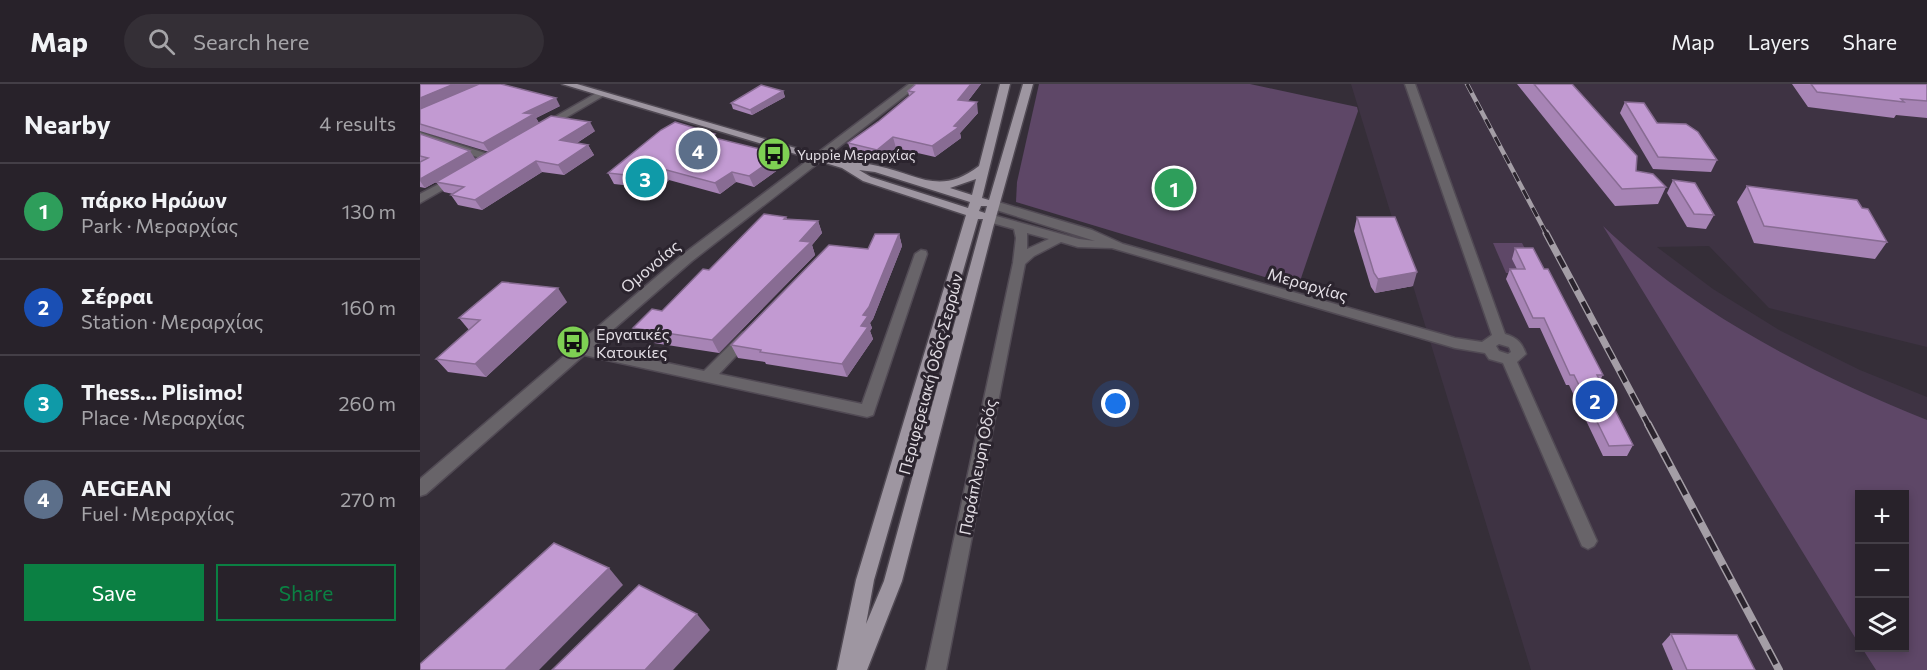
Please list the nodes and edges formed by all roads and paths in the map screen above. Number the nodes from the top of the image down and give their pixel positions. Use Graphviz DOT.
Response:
graph roads {
  1 [pos="567,84"];
  2 [pos="915,84"];
  3 [pos="1005,84"];
  4 [pos="1028,84"];
  5 [pos="1410,84"];
  6 [pos="600,94"];
  7 [pos="532,134"];
  8 [pos="420,135"];
  9 [pos="820,158"];
  10 [pos="839,164"];
  11 [pos="985,167"];
  12 [pos="932,185"];
  13 [pos="420,199"];
  14 [pos="975,206"];
  15 [pos="992,212"];
  16 [pos="1020,227"];
  17 [pos="1060,238"];
  18 [pos="1119,247"];
  19 [pos="921,254"];
  20 [pos="1019,263"];
  21 [pos="755,327"];
  22 [pos="1500,339"];
  23 [pos="1488,348"];
  24 [pos="580,349"];
  25 [pos="1509,360"];
  26 [pos="707,376"];
  27 [pos="420,489"];
  28 [pos="1588,541"];
  29 [pos="847,670"];
  30 [pos="857,670"];
  31 [pos="936,670"];
  1 -- 6 [label="main road, Μεραρχίας"];
  2 -- 9 [label="street, Ομονοίας"];
  3 -- 11 [label="main road, Περιφερειακή Οδός Σερρών"];
  4 -- 15 [label="main road, Περιφερειακή Οδός Σερρών"];
  5 -- 22 [label="street"];
  6 -- 7 [label="street"];
  6 -- 9 [label="main road, Μεραρχίας"];
  8 -- 13 [label="street"];
  9 -- 10 [label="main road, Μεραρχίας"];
  9 -- 24 [label="street, Ομονοίας"];
  10 -- 12 [label="main road, Μεραρχίας"];
  10 -- 14 [label="main road, Μεραρχίας"];
  11 -- 12 [label="main road"];
  11 -- 14 [label="main road, Περιφερειακή Οδός Σερρών"];
  12 -- 14 [label="main road, Μεραρχίας"];
  14 -- 15 [label="main road, Μεραρχίας"];
  14 -- 29 [label="main road, Περιφερειακή Οδός Σερρών"];
  15 -- 16 [label="street, Μεραρχίας"];
  15 -- 18 [label="street, Μεραρχίας"];
  15 -- 30 [label="main road, Περιφερειακή Οδός Σερρών"];
  16 -- 17 [label="street, Μεραρχίας"];
  16 -- 20 [label="street, Παράπλευρη Οδός"];
  17 -- 18 [label="street, Μεραρχίας"];
  17 -- 20 [label="street"];
  18 -- 23 [label="street, Μεραρχίας"];
  19 -- 26 [label="street"];
  20 -- 31 [label="street, Παράπλευρη Οδός"];
  21 -- 26 [label="street"];
  22 -- 23 [label="street"];
  22 -- 25 [label="street"];
  23 -- 25 [label="street"];
  24 -- 26 [label="street"];
  24 -- 27 [label="street, Ομονοίας"];
  25 -- 28 [label="street"];
}
